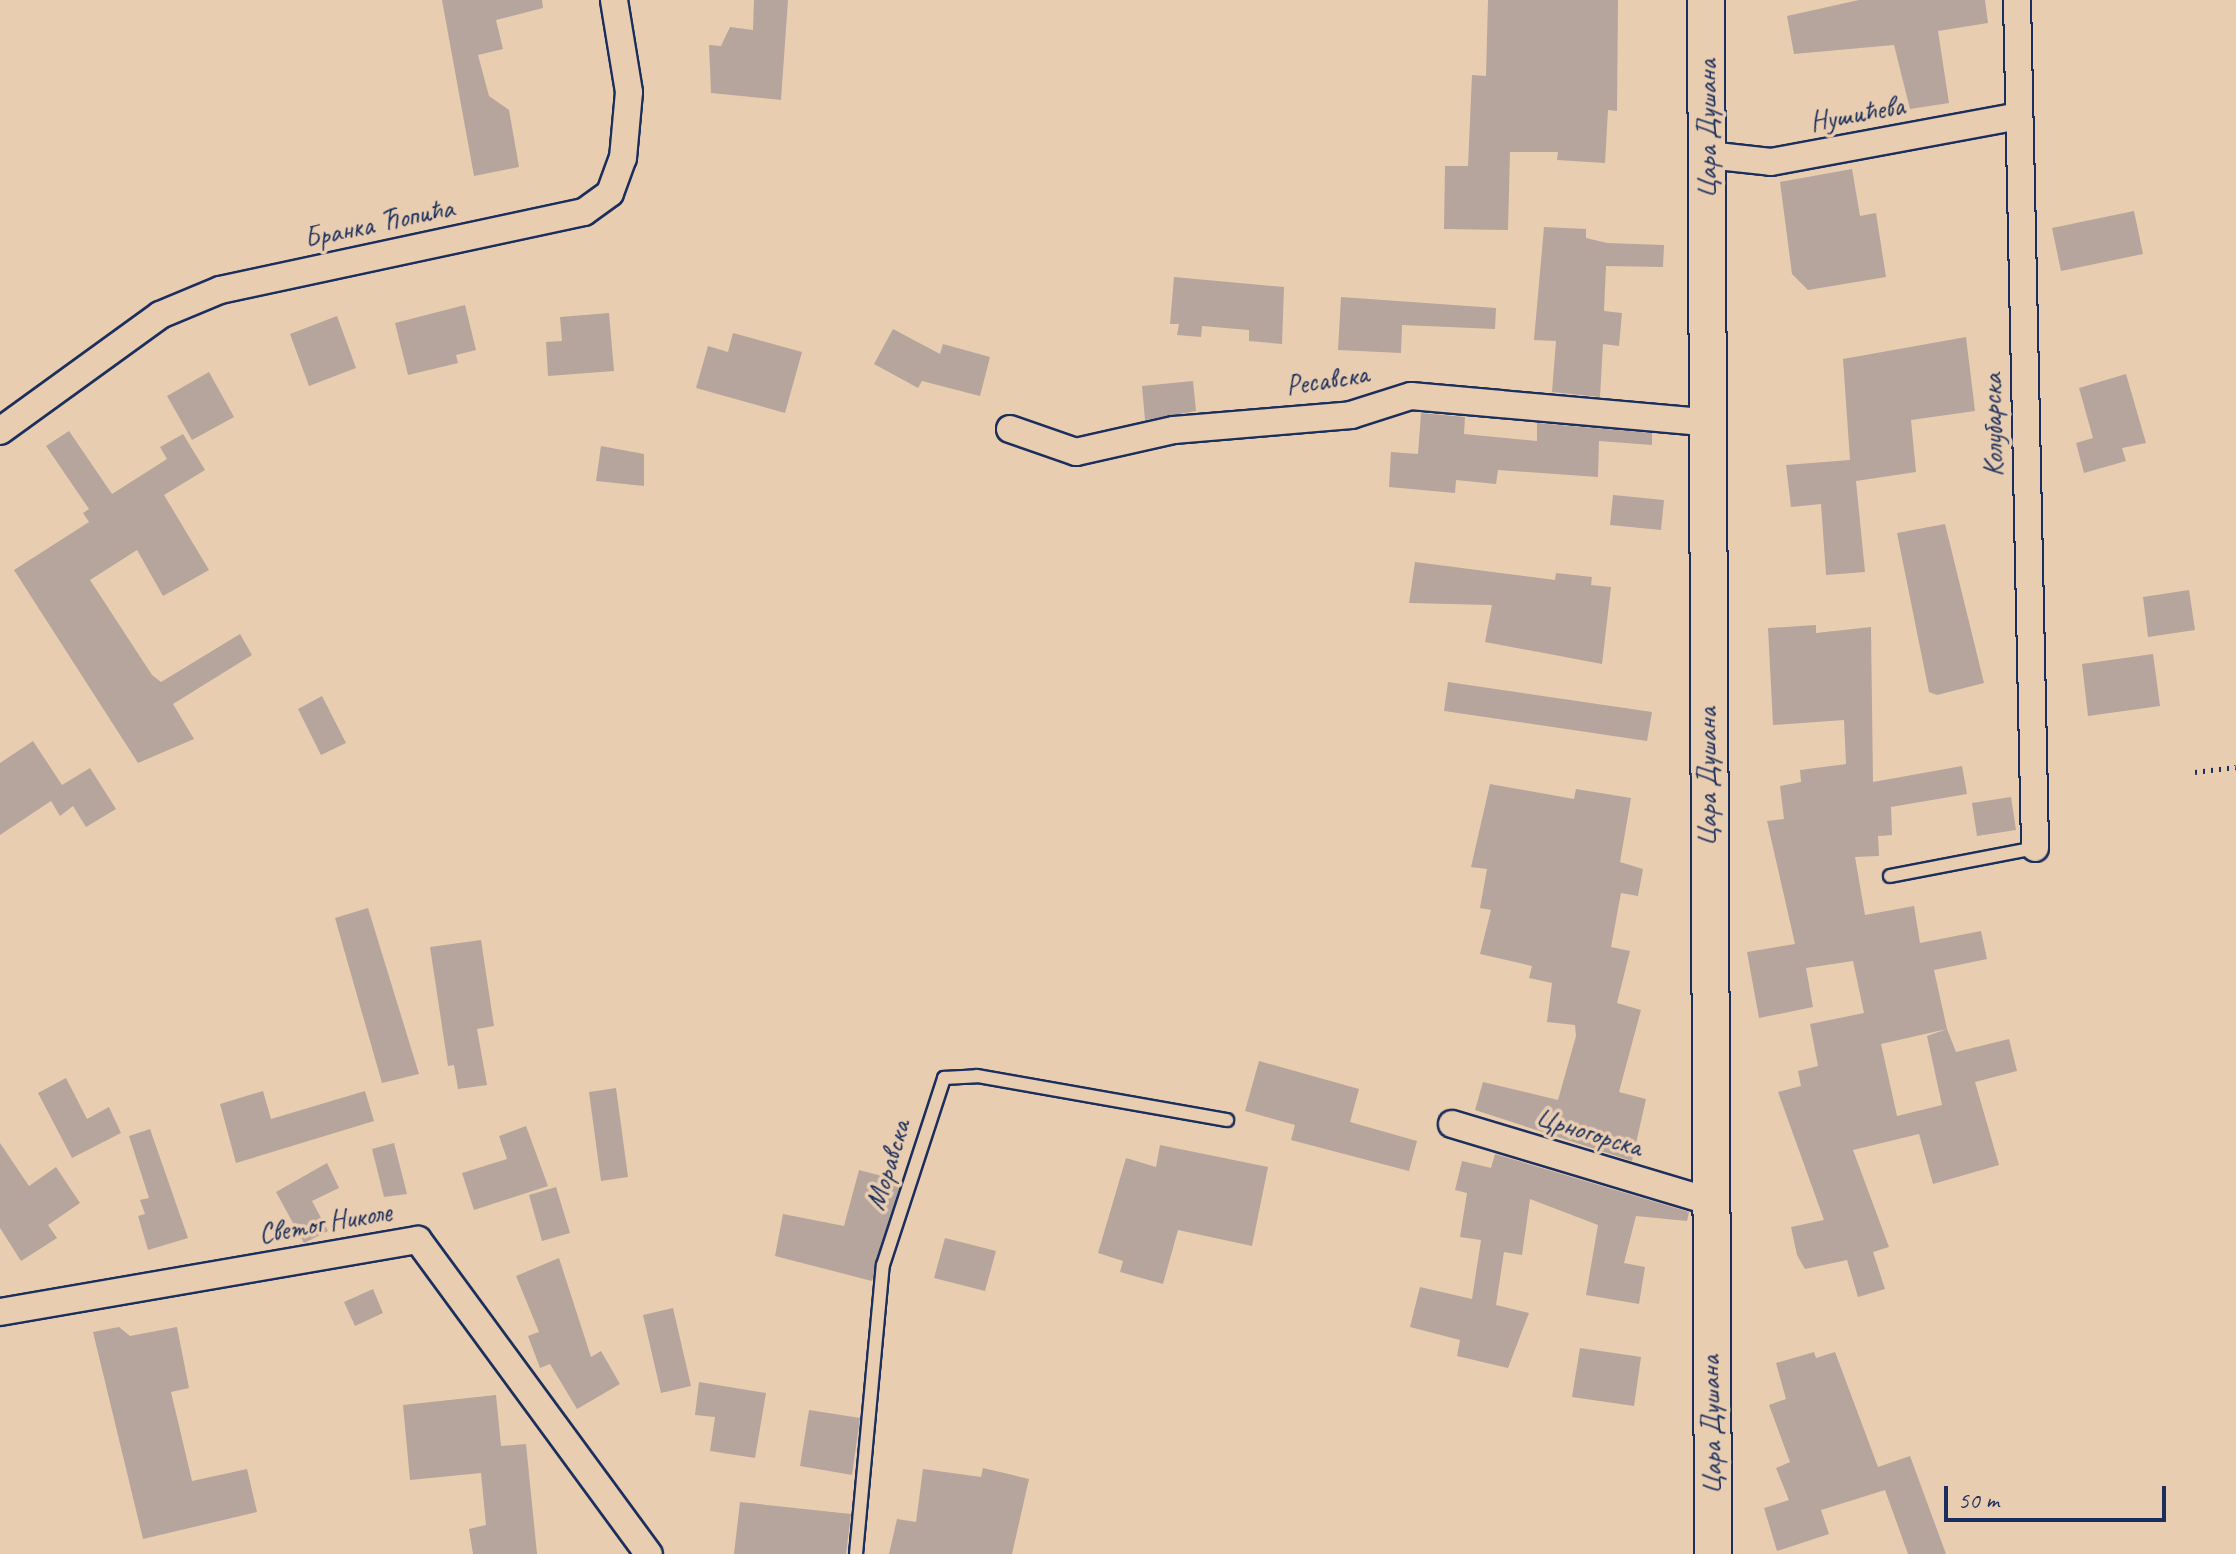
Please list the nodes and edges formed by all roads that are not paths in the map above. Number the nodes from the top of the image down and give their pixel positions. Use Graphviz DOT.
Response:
graph roads {
  1 [pos="614,0"];
  2 [pos="1706,0"];
  3 [pos="2017,0"];
  4 [pos="2018,116"];
  5 [pos="1708,155"];
  6 [pos="1705,422"];
  7 [pos="1010,429"];
  8 [pos="0,431"];
  9 [pos="2035,848"];
  10 [pos="1890,876"];
  11 [pos="1227,1120"];
  12 [pos="1452,1124"];
  13 [pos="1708,1201"];
  14 [pos="0,1312"];
  15 [pos="649,1554"];
  16 [pos="856,1554"];
  17 [pos="1713,1554"];
  1 -- 8 [label="street, Бранка Ћопића"];
  2 -- 5 [label="main road, Цара Душана"];
  3 -- 4 [label="street, Колубарска"];
  4 -- 5 [label="street, Нушићева"];
  4 -- 9 [label="street, Колубарска"];
  5 -- 6 [label="main road, Цара Душана"];
  6 -- 7 [label="street, Ресавска"];
  6 -- 13 [label="main road, Цара Душана"];
  9 -- 10 [label="lane"];
  11 -- 16 [label="lane, Моравска"];
  12 -- 13 [label="street, Црногорска"];
  13 -- 17 [label="main road, Цара Душана"];
  14 -- 15 [label="street, Светог Николе"];
}
